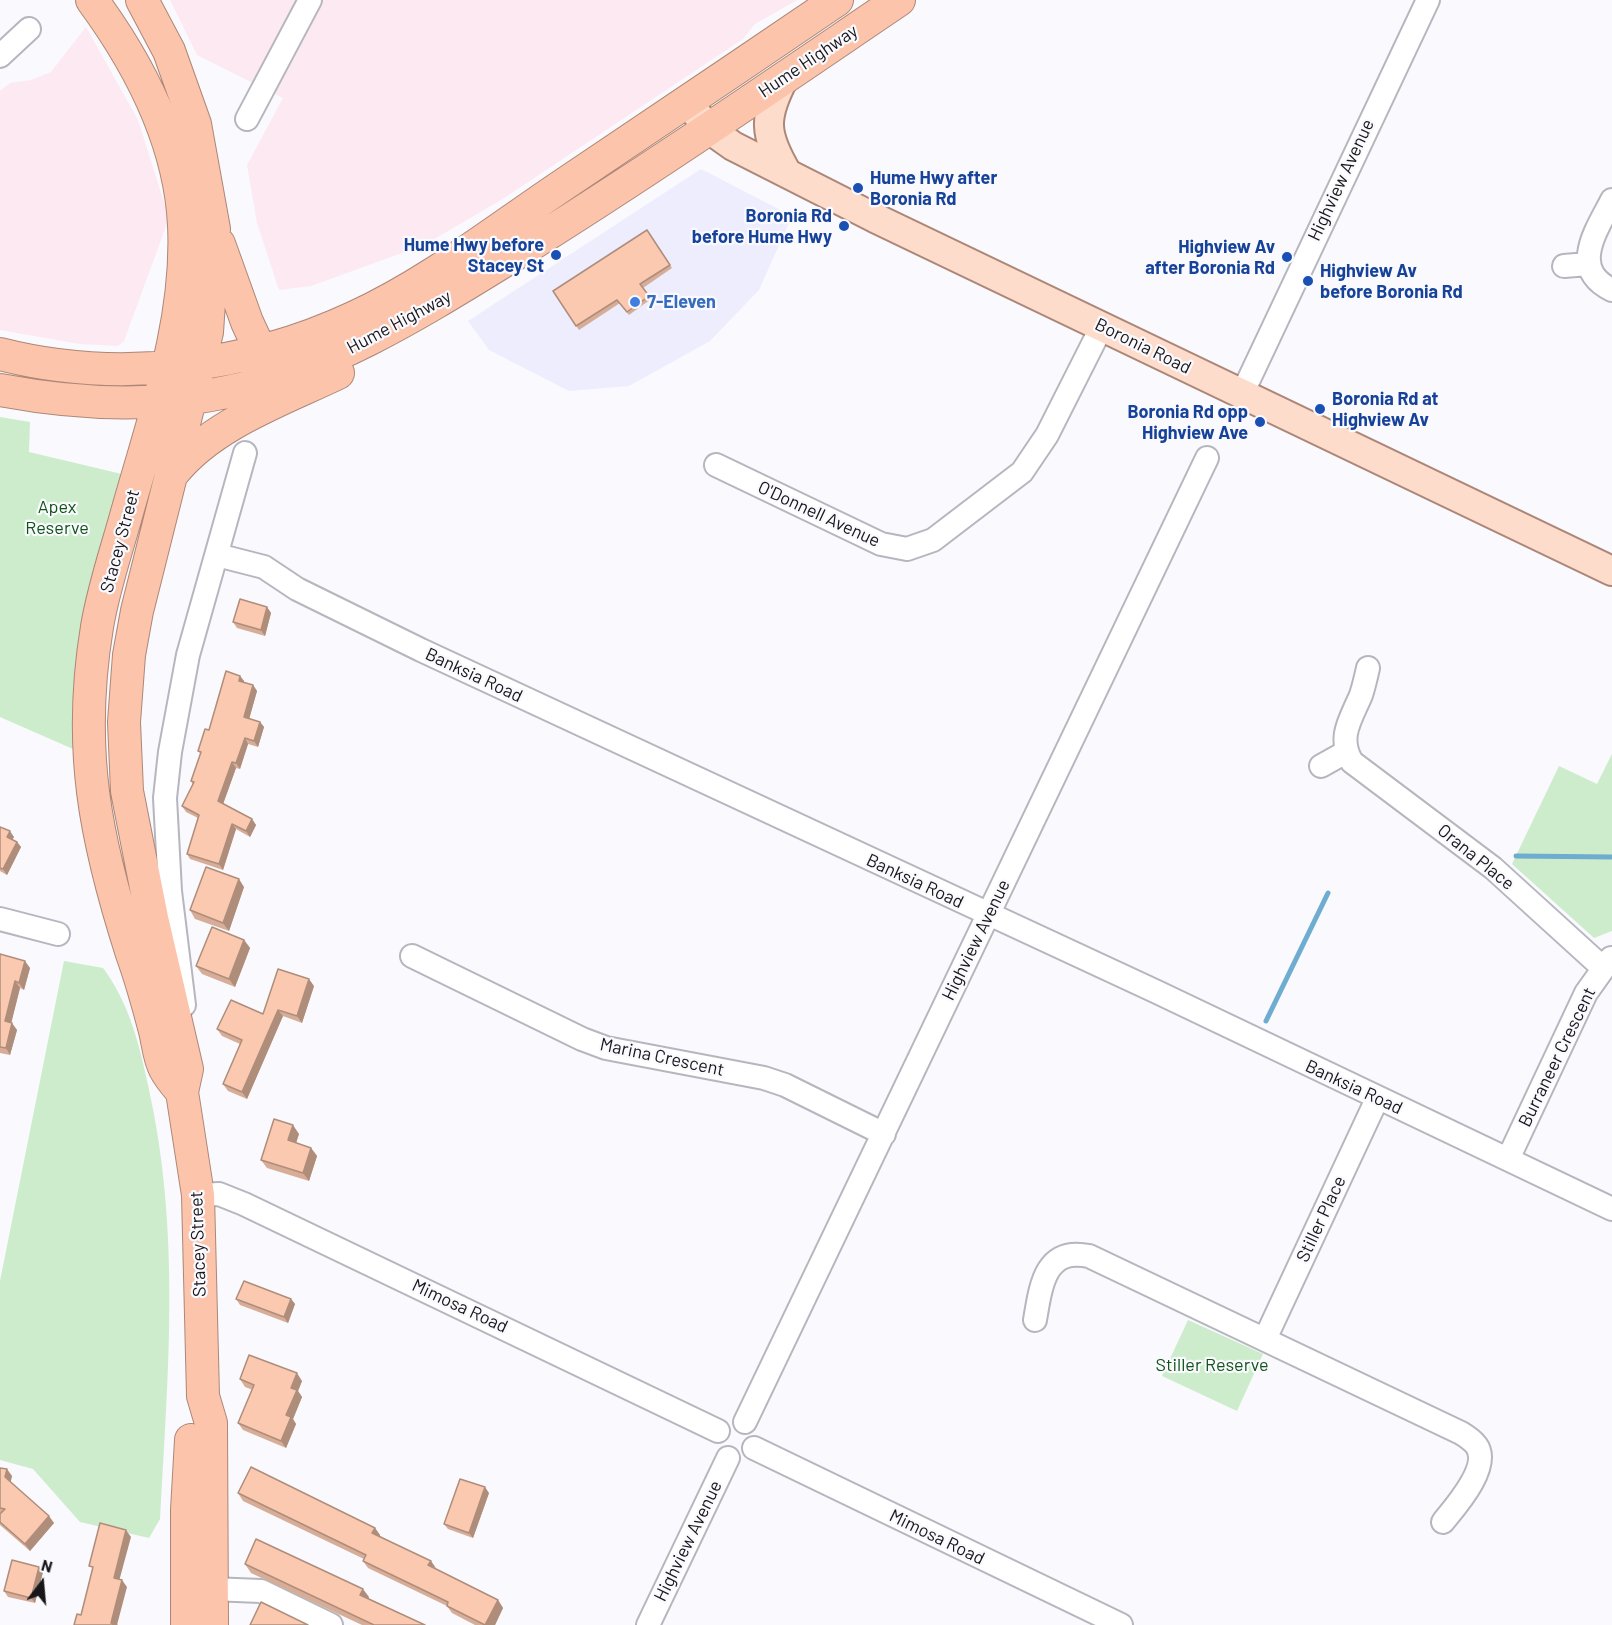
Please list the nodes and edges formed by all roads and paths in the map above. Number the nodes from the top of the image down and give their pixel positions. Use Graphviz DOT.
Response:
graph roads {
  1 [pos="92,0"];
  2 [pos="142,0"];
  3 [pos="310,0"];
  4 [pos="899,0"];
  5 [pos="1428,0"];
  6 [pos="824,4"];
  7 [pos="29,29"];
  8 [pos="0,56"];
  9 [pos="784,78"];
  10 [pos="687,102"];
  11 [pos="247,119"];
  12 [pos="709,129"];
  13 [pos="787,173"];
  14 [pos="1612,200"];
  15 [pos="214,229"];
  16 [pos="1588,264"];
  17 [pos="1564,266"];
  18 [pos="1612,290"];
  19 [pos="444,300"];
  20 [pos="1102,326"];
  21 [pos="260,350"];
  22 [pos="0,354"];
  23 [pos="201,362"];
  24 [pos="167,368"];
  25 [pos="0,390"];
  26 [pos="1242,394"];
  27 [pos="192,398"];
  28 [pos="158,401"];
  29 [pos="245,453"];
  30 [pos="1208,458"];
  31 [pos="716,465"];
  32 [pos="172,473"];
  33 [pos="218,555"];
  34 [pos="1612,571"];
  35 [pos="1368,668"];
  36 [pos="1346,752"];
  37 [pos="1321,766"];
  38 [pos="988,915"];
  39 [pos="0,919"];
  40 [pos="58,934"];
  41 [pos="412,956"];
  42 [pos="1607,963"];
  43 [pos="184,1052"];
  44 [pos="182,1092"];
  45 [pos="1377,1099"];
  46 [pos="884,1134"];
  47 [pos="1508,1159"];
  48 [pos="198,1195"];
  49 [pos="1612,1209"];
  50 [pos="1035,1320"];
  51 [pos="1265,1339"];
  52 [pos="203,1396"];
  53 [pos="745,1422"];
  54 [pos="718,1431"];
  55 [pos="754,1448"];
  56 [pos="728,1458"];
  57 [pos="1443,1522"];
  58 [pos="211,1589"];
  59 [pos="187,1625"];
  60 [pos="212,1625"];
  61 [pos="331,1625"];
  62 [pos="648,1625"];
  63 [pos="1121,1625"];
  1 -- 24 [label="highway, Stacey Street"];
  2 -- 15 [label="highway, Stacey Street"];
  3 -- 11 [label="street"];
  4 -- 9 [label="highway, Hume Highway"];
  5 -- 26 [label="street, Highview Avenue"];
  6 -- 10 [label="highway, Hume Highway"];
  7 -- 8 [label="street"];
  9 -- 12 [label="highway, Hume Highway"];
  9 -- 13 [label="main road"];
  10 -- 12 [label="main road, Boronia Road"];
  10 -- 21 [label="highway, Hume Highway"];
  12 -- 13 [label="main road, Boronia Road"];
  12 -- 19 [label="highway, Hume Highway"];
  13 -- 20 [label="main road, Boronia Road"];
  14 -- 16 [label="street"];
  15 -- 21 [label="highway"];
  15 -- 23 [label="highway, Stacey Street"];
  16 -- 17 [label="street"];
  16 -- 18 [label="street"];
  19 -- 27 [label="highway, Hume Highway"];
  19 -- 32 [label="highway"];
  20 -- 26 [label="main road, Boronia Road"];
  20 -- 31 [label="street, O'Donnell Avenue"];
  21 -- 23 [label="highway, Hume Highway"];
  22 -- 24 [label="highway, Hume Highway"];
  23 -- 24 [label="highway, Hume Highway"];
  23 -- 27 [label="highway, Stacey Street"];
  24 -- 28 [label="highway, Stacey Street"];
  25 -- 28 [label="highway, Hume Highway"];
  26 -- 34 [label="main road, Boronia Road"];
  27 -- 28 [label="highway, Hume Highway"];
  27 -- 32 [label="highway, Stacey Street"];
  28 -- 44 [label="highway, Stacey Street"];
  29 -- 33 [label="street, Stacey Street"];
  30 -- 38 [label="street, Highview Avenue"];
  32 -- 43 [label="highway, Stacey Street"];
  33 -- 38 [label="street, Banksia Road"];
  33 -- 43 [label="street, Stacey Street"];
  35 -- 36 [label="street"];
  36 -- 37 [label="street"];
  36 -- 42 [label="street, Orana Place"];
  38 -- 45 [label="street, Banksia Road"];
  38 -- 46 [label="street, Highview Avenue"];
  39 -- 40 [label="street"];
  41 -- 46 [label="street, Marina Crescent"];
  42 -- 47 [label="street, Burraneer Crescent"];
  43 -- 44 [label="highway, Stacey Street"];
  44 -- 48 [label="highway, Stacey Street"];
  45 -- 47 [label="street, Banksia Road"];
  45 -- 51 [label="street, Stiller Place"];
  46 -- 53 [label="street, Highview Avenue"];
  47 -- 49 [label="street, Banksia Road"];
  48 -- 52 [label="highway, Stacey Street"];
  48 -- 54 [label="street, Mimosa Road"];
  50 -- 51 [label="street"];
  51 -- 57 [label="street"];
  52 -- 58 [label="highway, Stacey Street"];
  52 -- 59 [label="highway, Stacey Street"];
  53 -- 54 [label="street"];
  53 -- 55 [label="street"];
  54 -- 56 [label="street"];
  55 -- 56 [label="street"];
  55 -- 63 [label="street, Mimosa Road"];
  56 -- 62 [label="street, Highview Avenue"];
  58 -- 60 [label="highway, Stacey Street"];
  58 -- 61 [label="street"];
}
